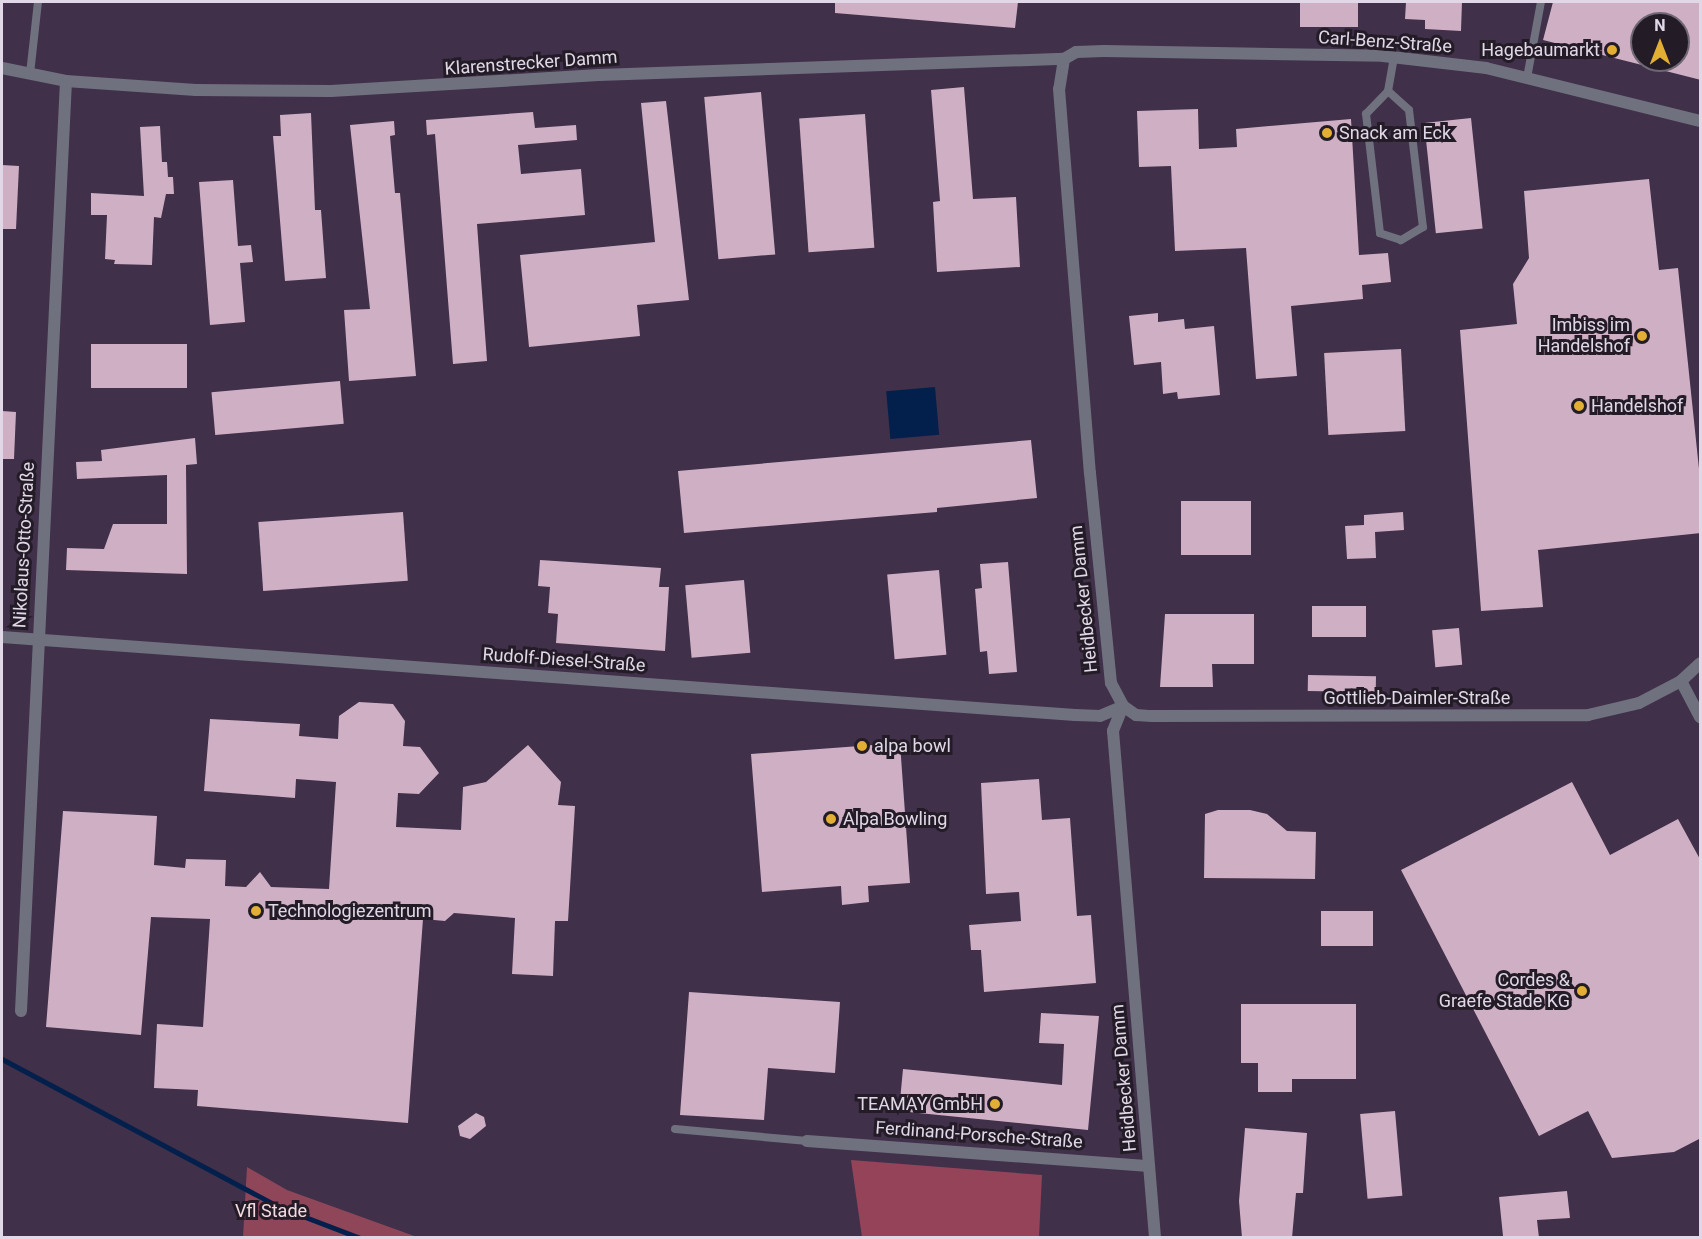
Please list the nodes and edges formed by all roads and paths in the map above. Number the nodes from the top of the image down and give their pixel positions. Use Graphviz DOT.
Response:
graph roads {
  1 [pos="38,2"];
  2 [pos="1542,2"];
  3 [pos="1394,57"];
  4 [pos="1064,59"];
  5 [pos="2,68"];
  6 [pos="30,74"];
  7 [pos="1527,78"];
  8 [pos="66,81"];
  9 [pos="1388,91"];
  10 [pos="1701,121"];
  11 [pos="2,637"];
  12 [pos="38,639"];
  13 [pos="1701,663"];
  14 [pos="1681,681"];
  15 [pos="1123,706"];
  16 [pos="1701,717"];
  17 [pos="21,1011"];
  18 [pos="675,1129"];
  19 [pos="807,1141"];
  20 [pos="1149,1166"];
  21 [pos="1155,1238"];
  1 -- 6 [label="lane"];
  2 -- 7 [label="lane"];
  3 -- 4 [label="street, Carl-Benz-Straße"];
  3 -- 7 [label="street, Carl-Benz-Straße"];
  3 -- 9 [label="lane"];
  4 -- 8 [label="street, Klarenstrecker Damm"];
  4 -- 15 [label="street, Heidbecker Damm"];
  5 -- 6 [label="street, Klarenstrecker Damm"];
  6 -- 8 [label="street, Klarenstrecker Damm"];
  7 -- 10 [label="street, Carl-Benz-Straße"];
  8 -- 12 [label="street, Nikolaus-Otto-Straße"];
  9 -- 9 [label="lane"];
  11 -- 12 [label="street, Rudolf-Diesel-Straße"];
  12 -- 15 [label="street, Rudolf-Diesel-Straße"];
  12 -- 17 [label="street, Nikolaus-Otto-Straße"];
  13 -- 14 [label="street, Gottlieb-Daimler-Straße"];
  14 -- 15 [label="street, Gottlieb-Daimler-Straße"];
  14 -- 16 [label="street"];
  15 -- 20 [label="street, Heidbecker Damm"];
  18 -- 19 [label="lane"];
  19 -- 20 [label="street, Ferdinand-Porsche-Straße"];
  20 -- 21 [label="street, Heidbecker Damm"];
}
